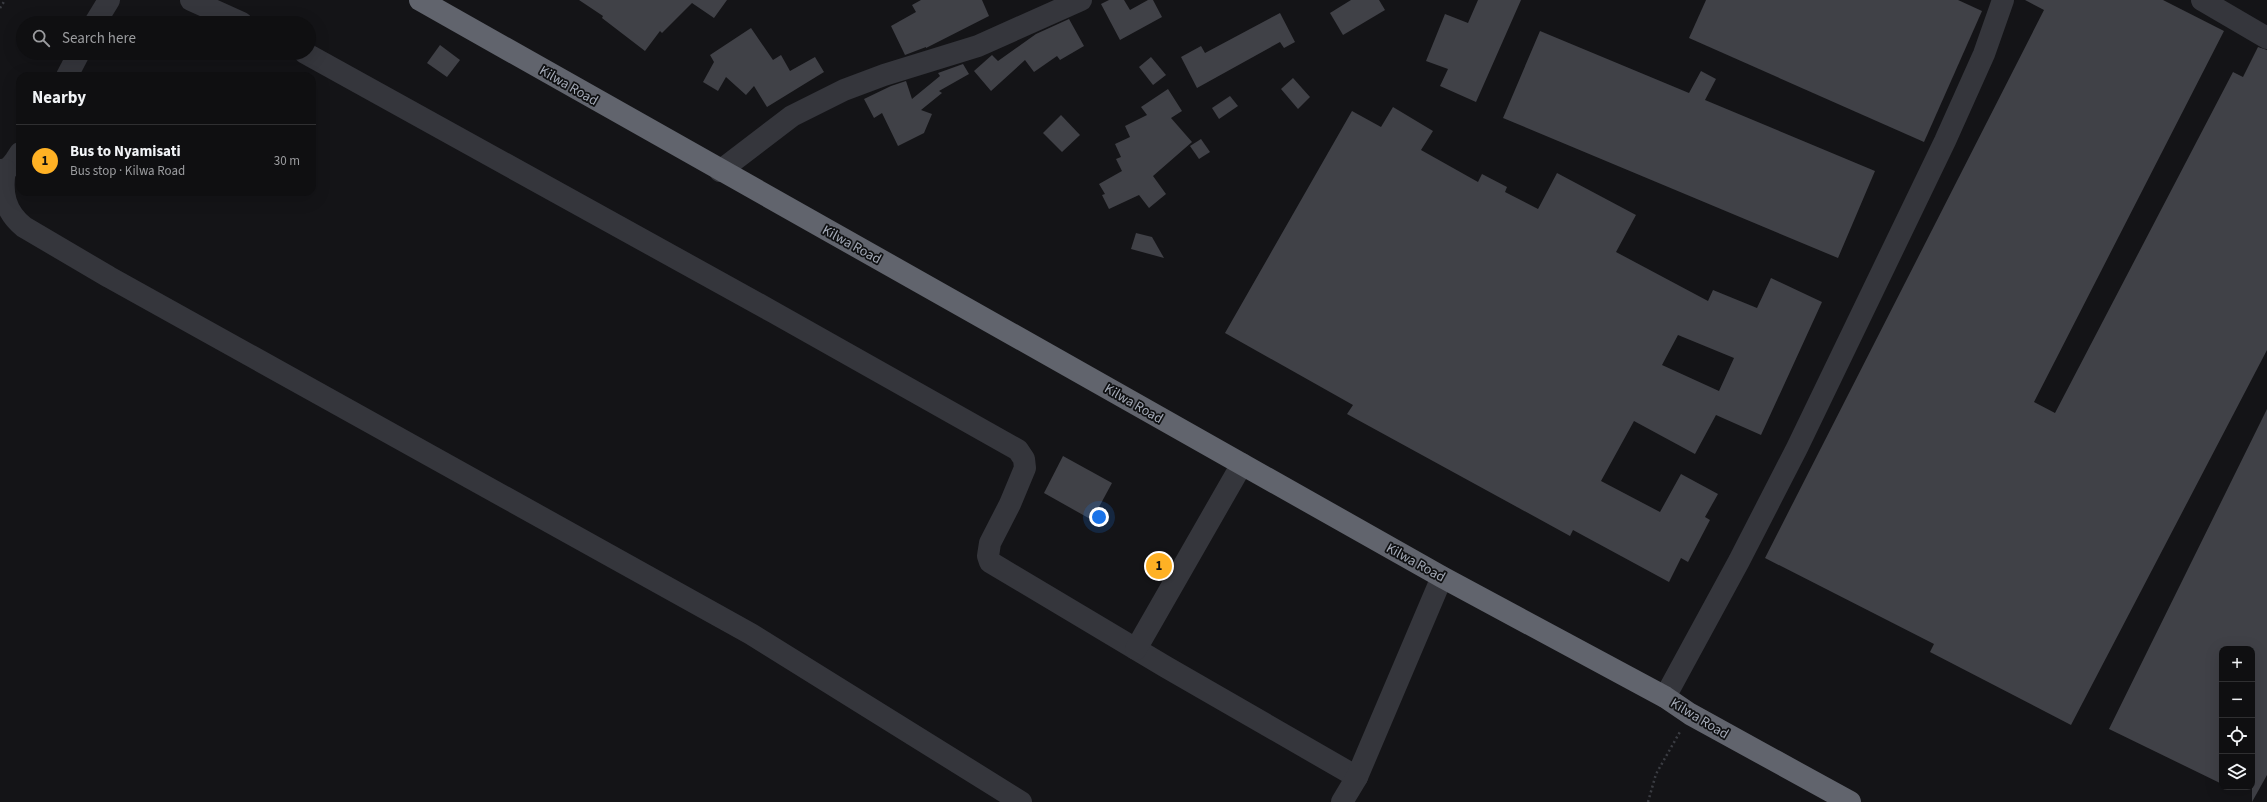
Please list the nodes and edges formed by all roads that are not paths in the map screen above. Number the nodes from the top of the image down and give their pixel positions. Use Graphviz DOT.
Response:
graph roads {
  1 [pos="109,0"];
  2 [pos="191,0"];
  3 [pos="420,0"];
  4 [pos="1081,0"];
  5 [pos="2003,0"];
  6 [pos="2202,0"];
  7 [pos="99,16"];
  8 [pos="226,16"];
  9 [pos="2267,38"];
  10 [pos="316,59"];
  11 [pos="75,60"];
  12 [pos="69,72"];
  13 [pos="16,159"];
  14 [pos="2,170"];
  15 [pos="720,171"];
  16 [pos="1242,464"];
  17 [pos="1442,577"];
  18 [pos="1136,649"];
  19 [pos="1665,697"];
  20 [pos="1357,777"];
  21 [pos="1021,802"];
  22 [pos="1342,802"];
  23 [pos="1850,802"];
  1 -- 7 [label="street"];
  2 -- 8 [label="street"];
  3 -- 15 [label="highway, Kilwa Road"];
  4 -- 15 [label="street"];
  5 -- 19 [label="street"];
  6 -- 9 [label="street"];
  10 -- 18 [label="street"];
  11 -- 12 [label="street"];
  13 -- 14 [label="street"];
  14 -- 21 [label="street"];
  15 -- 16 [label="highway, Kilwa Road"];
  16 -- 17 [label="highway, Kilwa Road"];
  16 -- 18 [label="street"];
  17 -- 19 [label="highway, Kilwa Road"];
  17 -- 20 [label="street"];
  18 -- 20 [label="street"];
  19 -- 23 [label="highway, Kilwa Road"];
  20 -- 22 [label="street"];
}
